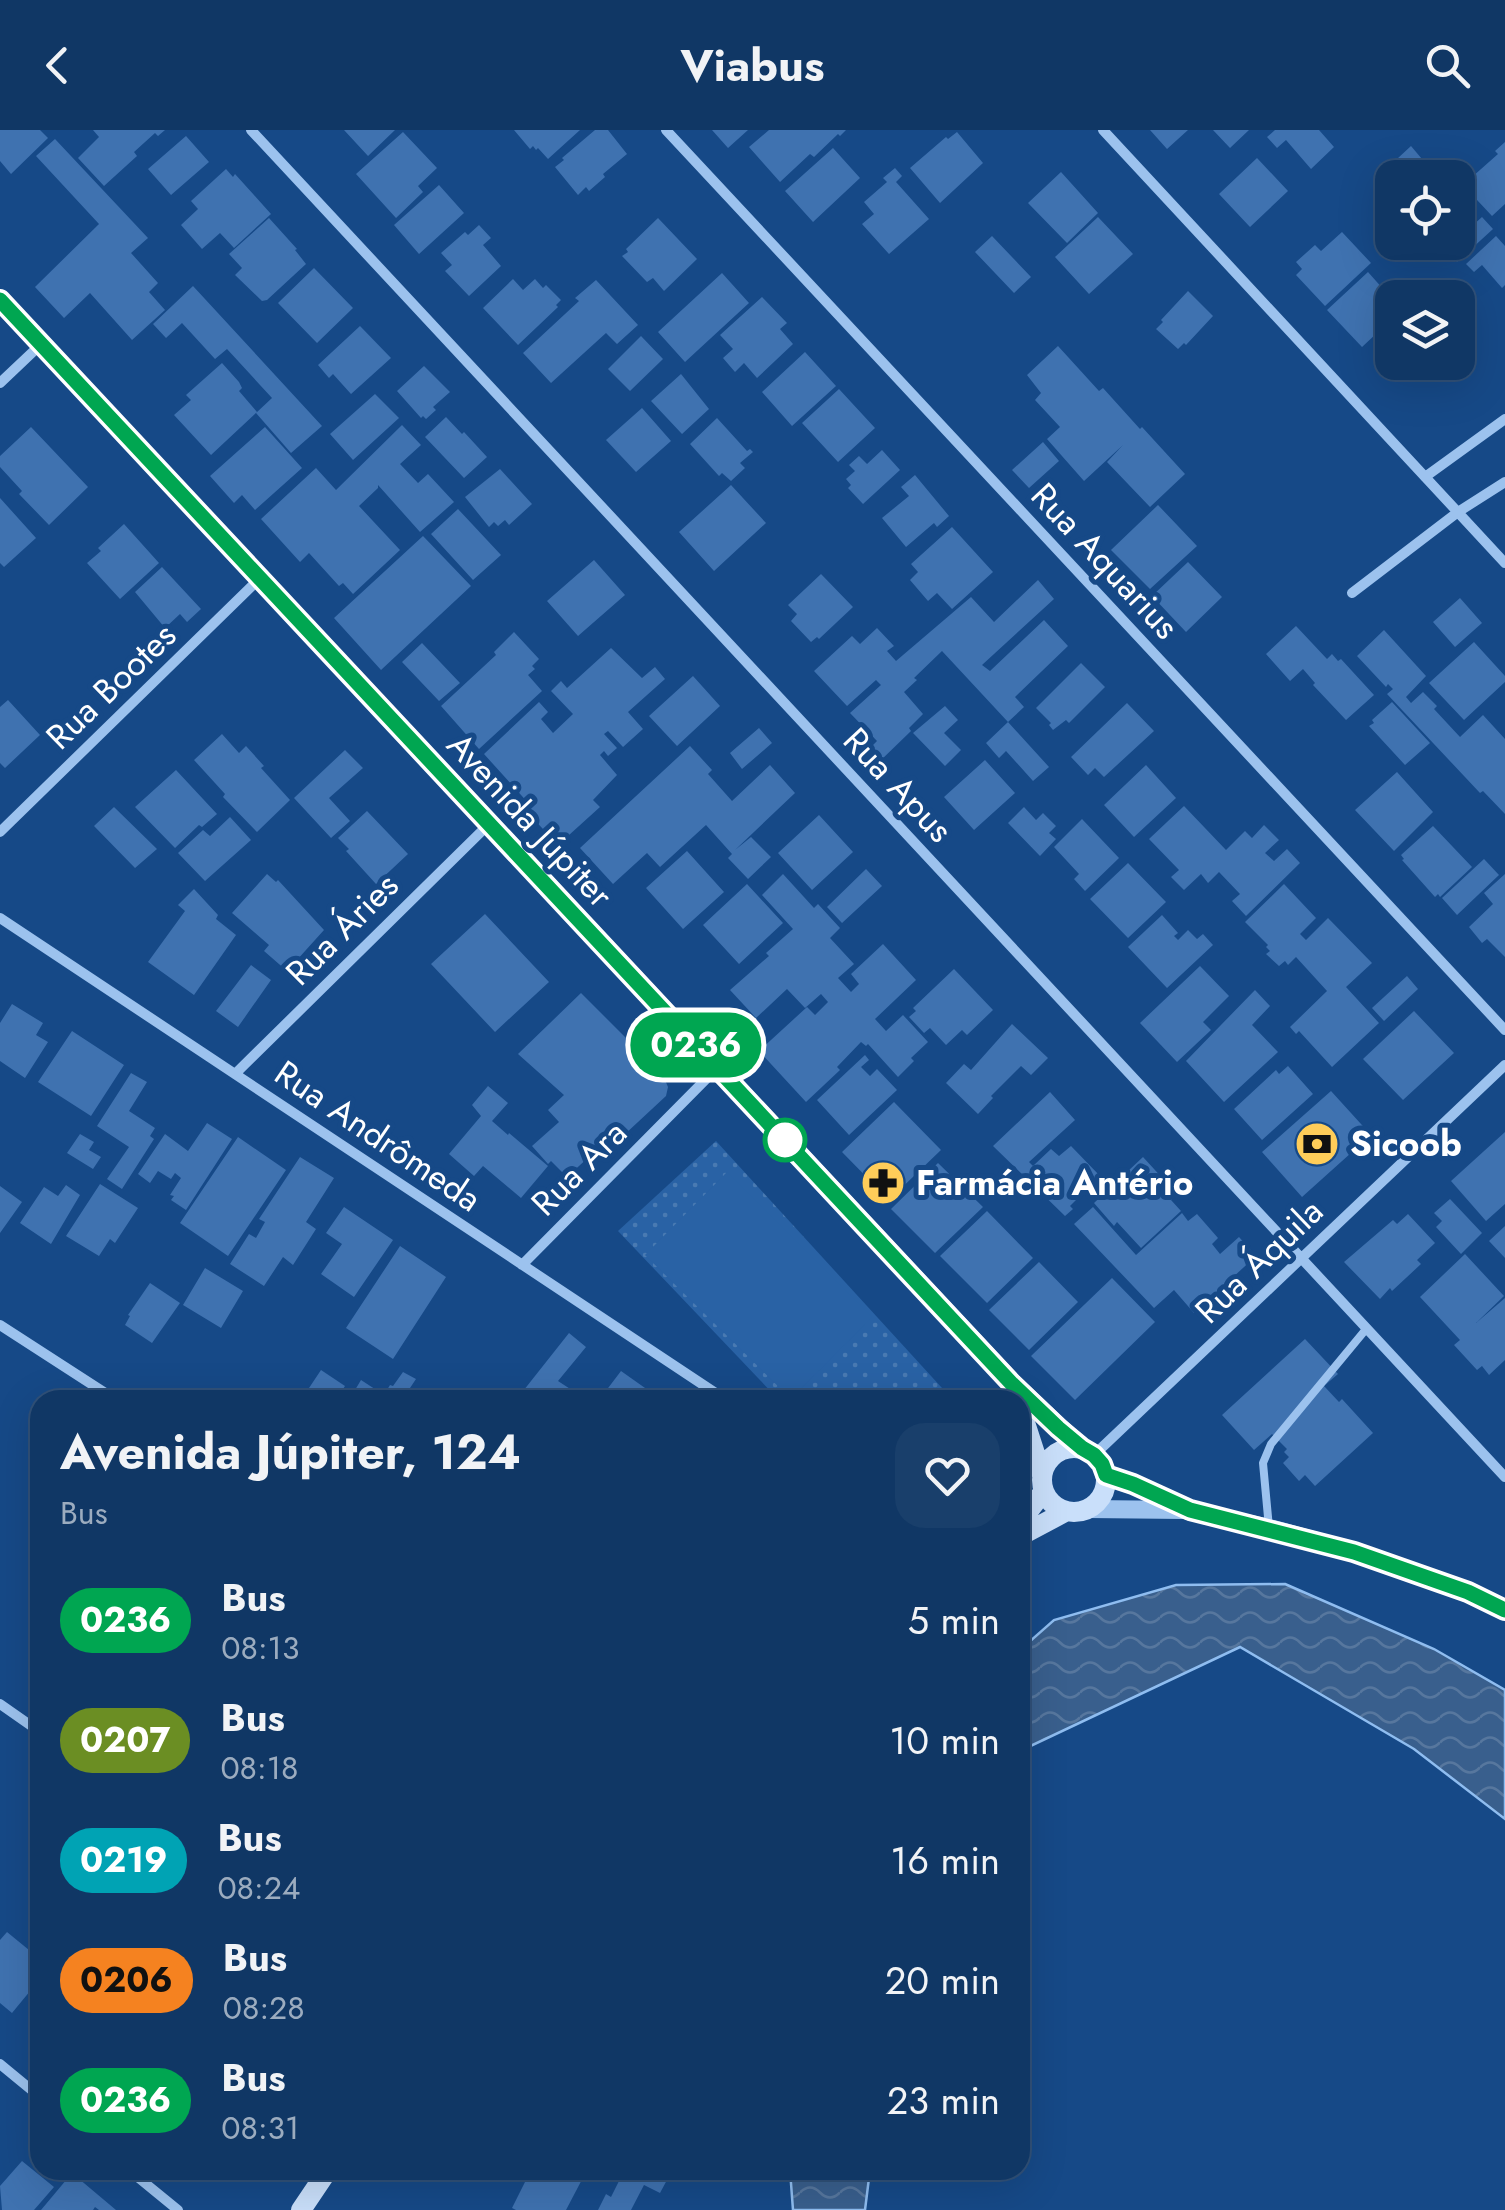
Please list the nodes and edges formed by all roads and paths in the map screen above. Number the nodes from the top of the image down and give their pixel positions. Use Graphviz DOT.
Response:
graph roads {
  1 [pos="251,130"];
  2 [pos="666,130"];
  3 [pos="1102,130"];
  4 [pos="0,300"];
  5 [pos="41,344"];
  6 [pos="0,383"];
  7 [pos="1505,420"];
  8 [pos="1425,477"];
  9 [pos="1505,482"];
  10 [pos="1458,512"];
  11 [pos="1505,563"];
  12 [pos="260,578"];
  13 [pos="1352,593"];
  14 [pos="489,824"];
  15 [pos="0,832"];
  16 [pos="0,918"];
  17 [pos="1505,1030"];
  18 [pos="1505,1064"];
  19 [pos="717,1068"];
  20 [pos="234,1074"];
  21 [pos="1302,1258"];
  22 [pos="522,1265"];
  23 [pos="0,1325"];
  24 [pos="1367,1328"];
  25 [pos="101,1390"];
  26 [pos="711,1390"];
  27 [pos="1013,1390"];
  28 [pos="1030,1404"];
  29 [pos="1030,1440"];
  30 [pos="1088,1452"];
  31 [pos="1106,1475"];
  32 [pos="1505,1476"];
  33 [pos="1043,1483"];
  34 [pos="1030,1505"];
  35 [pos="1088,1509"];
  36 [pos="1190,1510"];
  37 [pos="1064,1512"];
  38 [pos="1268,1528"];
  39 [pos="1030,1531"];
  40 [pos="1505,1610"];
  41 [pos="0,1704"];
  42 [pos="30,1725"];
  43 [pos="2,2069"];
  44 [pos="30,2090"];
  45 [pos="141,2180"];
  46 [pos="321,2180"];
  47 [pos="178,2210"];
  48 [pos="301,2210"];
  1 -- 21 [label="street, Rua Apus"];
  2 -- 17 [label="street, Rua Aquarius"];
  3 -- 8 [label="street"];
  4 -- 5 [label="main road, Avenida Júpiter"];
  5 -- 6 [label="street"];
  5 -- 12 [label="main road, Avenida Júpiter"];
  7 -- 8 [label="street"];
  8 -- 10 [label="street"];
  9 -- 10 [label="street"];
  10 -- 11 [label="street"];
  10 -- 13 [label="street"];
  12 -- 14 [label="main road, Avenida Júpiter"];
  12 -- 15 [label="street, Rua Bootes"];
  14 -- 19 [label="main road, Avenida Júpiter"];
  14 -- 20 [label="street, Rua Áries"];
  16 -- 20 [label="street, Rua Andrômeda"];
  18 -- 21 [label="street, Rua Áquila"];
  19 -- 22 [label="street, Rua Ara"];
  19 -- 27 [label="main road, Avenida Júpiter"];
  20 -- 22 [label="street, Rua Andrômeda"];
  21 -- 24 [label="street, Rua Apus"];
  21 -- 30 [label="street, Rua Áquila"];
  22 -- 26 [label="street, Rua Andrômeda"];
  23 -- 25 [label="street"];
  24 -- 32 [label="street, Rua Apus"];
  24 -- 38 [label="lane"];
  28 -- 30 [label="main road, Avenida Júpiter"];
  29 -- 33 [label="main road"];
  30 -- 31 [label="main road"];
  30 -- 33 [label="main road"];
  31 -- 35 [label="main road"];
  31 -- 36 [label="street"];
  33 -- 34 [label="main road"];
  33 -- 37 [label="main road"];
  35 -- 36 [label="street"];
  35 -- 37 [label="main road"];
  36 -- 38 [label="street"];
  37 -- 39 [label="main road"];
  38 -- 40 [label="street"];
  41 -- 42 [label="street"];
  43 -- 44 [label="street"];
  45 -- 47 [label="street"];
  46 -- 48 [label="main road"];
}
